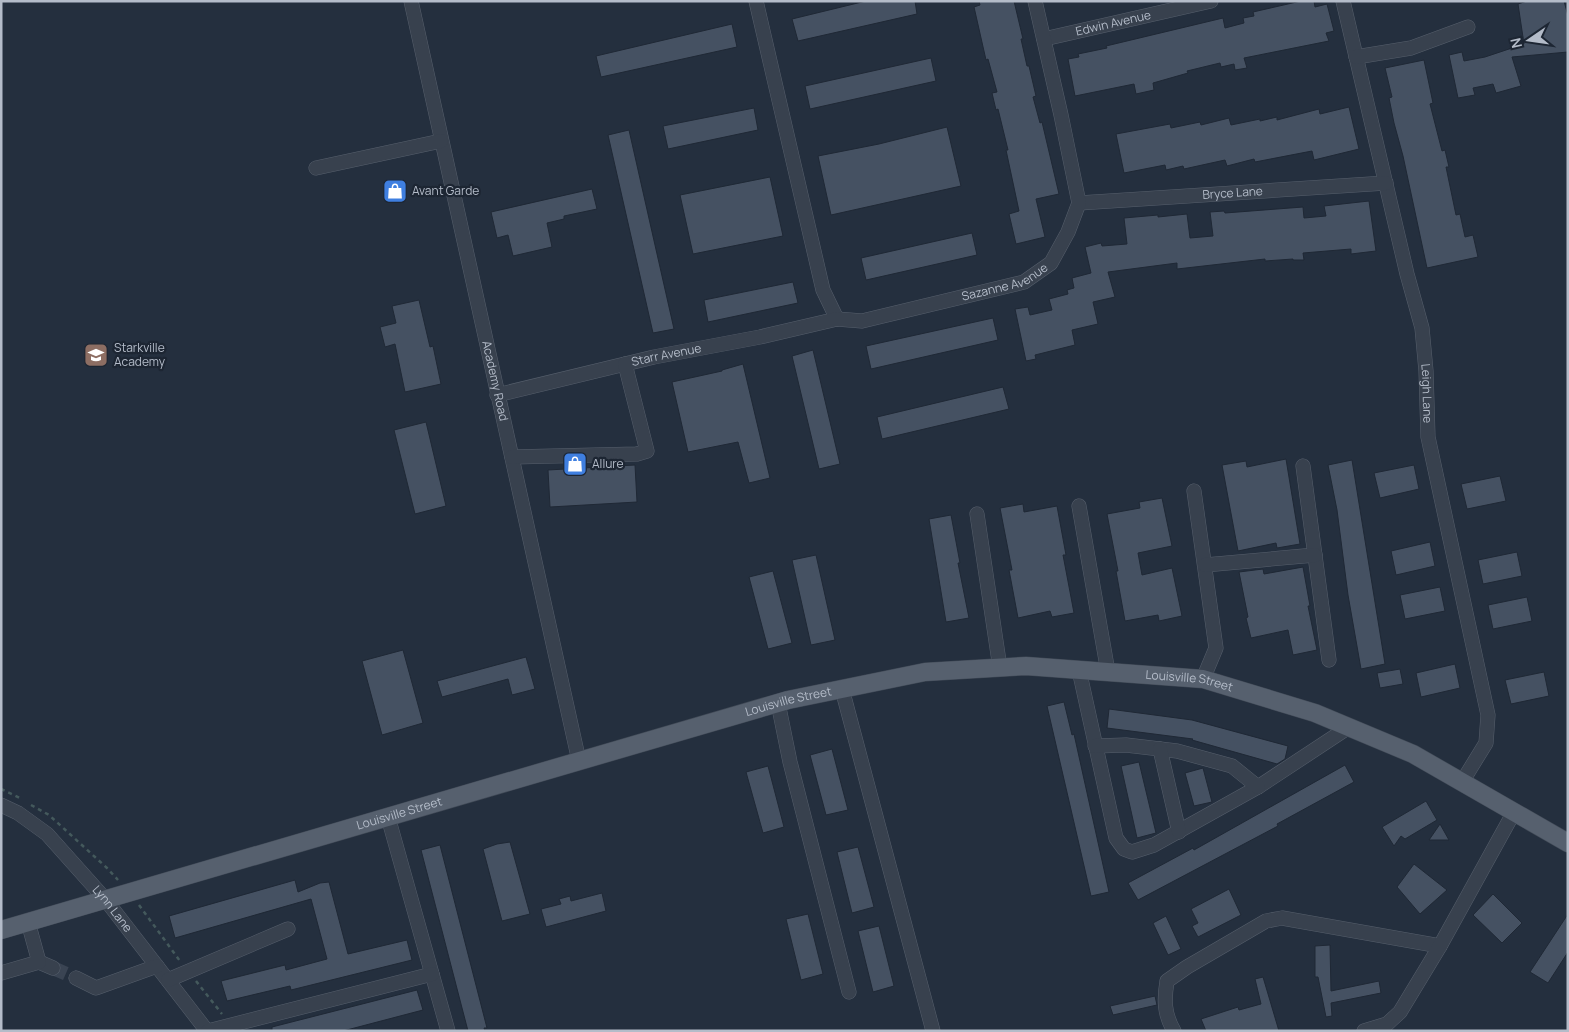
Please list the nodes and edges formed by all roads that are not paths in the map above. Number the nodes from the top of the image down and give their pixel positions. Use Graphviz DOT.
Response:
graph roads {
  1 [pos="411,1"];
  2 [pos="756,1"];
  3 [pos="1035,1"];
  4 [pos="1211,1"];
  5 [pos="1343,1"];
  6 [pos="1468,27"];
  7 [pos="1044,39"];
  8 [pos="1356,57"];
  9 [pos="441,141"];
  10 [pos="316,168"];
  11 [pos="1386,183"];
  12 [pos="1079,204"];
  13 [pos="837,320"];
  14 [pos="626,364"];
  15 [pos="497,395"];
  16 [pos="512,456"];
  17 [pos="1303,466"];
  18 [pos="1194,491"];
  19 [pos="1079,506"];
  20 [pos="977,514"];
  21 [pos="1315,555"];
  22 [pos="1205,565"];
  23 [pos="1329,660"];
  24 [pos="1000,668"];
  25 [pos="1079,670"];
  26 [pos="1108,672"];
  27 [pos="1203,679"];
  28 [pos="842,689"];
  29 [pos="778,703"];
  30 [pos="1349,727"];
  31 [pos="1095,746"];
  32 [pos="1160,749"];
  33 [pos="579,761"];
  34 [pos="1462,782"];
  35 [pos="1258,788"];
  36 [pos="1,805"];
  37 [pos="1514,812"];
  38 [pos="388,817"];
  39 [pos="1179,832"];
  40 [pos="1568,843"];
  41 [pos="105,900"];
  42 [pos="28,922"];
  43 [pos="288,929"];
  44 [pos="1,930"];
  45 [pos="1440,946"];
  46 [pos="39,962"];
  47 [pos="157,966"];
  48 [pos="53,968"];
  49 [pos="1,973"];
  50 [pos="432,974"];
  51 [pos="76,978"];
  52 [pos="168,980"];
  53 [pos="850,992"];
  54 [pos="447,1030"];
  55 [pos="208,1031"];
  56 [pos="933,1031"];
  57 [pos="1174,1031"];
  58 [pos="1364,1031"];
  1 -- 9 [label="street, Academy Road"];
  2 -- 13 [label="street"];
  3 -- 7 [label="street"];
  4 -- 7 [label="street, Edwin Avenue"];
  5 -- 8 [label="street, Leigh Lane"];
  6 -- 8 [label="street"];
  7 -- 12 [label="street"];
  8 -- 11 [label="street, Leigh Lane"];
  9 -- 10 [label="street"];
  9 -- 15 [label="street, Academy Road"];
  11 -- 12 [label="street, Bryce Lane"];
  11 -- 34 [label="street, Leigh Lane"];
  12 -- 13 [label="street, Sazanne Avenue"];
  13 -- 14 [label="street, Starr Avenue"];
  14 -- 15 [label="street, Starr Avenue"];
  14 -- 16 [label="street"];
  15 -- 16 [label="street, Academy Road"];
  16 -- 33 [label="street, Academy Road"];
  17 -- 21 [label="street"];
  18 -- 22 [label="street"];
  19 -- 26 [label="street"];
  20 -- 24 [label="street"];
  21 -- 22 [label="street"];
  21 -- 23 [label="street"];
  22 -- 27 [label="street"];
  24 -- 25 [label="main road, Louisville Street"];
  24 -- 28 [label="main road, Louisville Street"];
  25 -- 26 [label="main road, Louisville Street"];
  25 -- 31 [label="street"];
  26 -- 27 [label="main road, Louisville Street"];
  27 -- 30 [label="main road, Louisville Street"];
  28 -- 29 [label="main road, Louisville Street"];
  28 -- 56 [label="street"];
  29 -- 33 [label="main road, Louisville Street"];
  29 -- 53 [label="street"];
  30 -- 34 [label="main road, Louisville Street"];
  30 -- 35 [label="street"];
  31 -- 32 [label="street"];
  31 -- 39 [label="street"];
  32 -- 35 [label="street"];
  32 -- 39 [label="street"];
  33 -- 38 [label="main road, Louisville Street"];
  34 -- 37 [label="main road, Louisville Street"];
  35 -- 39 [label="street"];
  36 -- 41 [label="street, Lynn Lane"];
  37 -- 40 [label="main road, Louisville Street"];
  37 -- 45 [label="street"];
  38 -- 41 [label="main road, Louisville Street"];
  38 -- 50 [label="street"];
  41 -- 42 [label="main road, Louisville Street"];
  41 -- 47 [label="street, Lynn Lane"];
  42 -- 44 [label="main road, Louisville Street"];
  42 -- 46 [label="street"];
  43 -- 52 [label="street"];
  45 -- 57 [label="street"];
  45 -- 58 [label="street"];
  46 -- 48 [label="street"];
  46 -- 49 [label="street"];
  47 -- 51 [label="street"];
  47 -- 52 [label="street, Lynn Lane"];
  50 -- 54 [label="street"];
  50 -- 55 [label="street"];
  52 -- 55 [label="street, Lynn Lane"];
}
